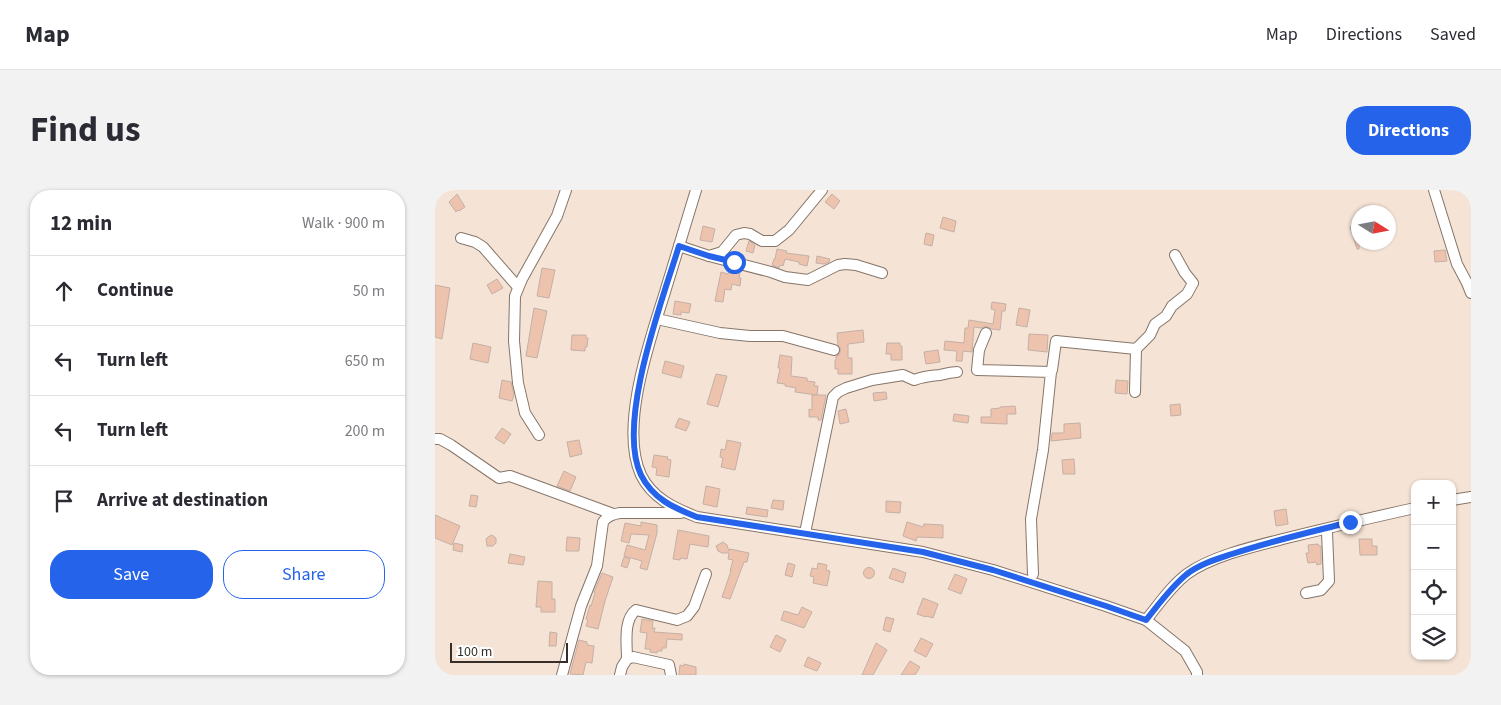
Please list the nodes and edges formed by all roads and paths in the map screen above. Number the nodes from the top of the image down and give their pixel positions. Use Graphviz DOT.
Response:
graph roads {
  1 [pos="566,190"];
  2 [pos="696,190"];
  3 [pos="822,190"];
  4 [pos="1434,190"];
  5 [pos="461,238"];
  6 [pos="679,246"];
  7 [pos="1175,255"];
  8 [pos="709,256"];
  9 [pos="882,273"];
  10 [pos="519,287"];
  11 [pos="1471,293"];
  12 [pos="657,319"];
  13 [pos="985,333"];
  14 [pos="834,350"];
  15 [pos="1051,370"];
  16 [pos="957,372"];
  17 [pos="539,435"];
  18 [pos="435,439"];
  19 [pos="1471,497"];
  20 [pos="1456,499"];
  21 [pos="1411,509"];
  22 [pos="687,513"];
  23 [pos="613,514"];
  24 [pos="1327,532"];
  25 [pos="805,533"];
  26 [pos="706,574"];
  27 [pos="1033,574"];
  28 [pos="1306,594"];
  29 [pos="1146,620"];
  30 [pos="627,659"];
  31 [pos="562,675"];
  32 [pos="620,675"];
  33 [pos="671,675"];
  34 [pos="1197,675"];
  1 -- 10 [label="street"];
  2 -- 6 [label="street"];
  3 -- 8 [label="street"];
  4 -- 11 [label="street"];
  5 -- 10 [label="street"];
  6 -- 8 [label="street"];
  6 -- 12 [label="street"];
  7 -- 15 [label="street"];
  8 -- 9 [label="street"];
  10 -- 17 [label="street"];
  12 -- 14 [label="street"];
  12 -- 22 [label="street"];
  13 -- 27 [label="street"];
  16 -- 25 [label="street"];
  18 -- 23 [label="street"];
  19 -- 20 [label="street"];
  21 -- 29 [label="street"];
  22 -- 23 [label="street"];
  22 -- 25 [label="street"];
  23 -- 31 [label="street"];
  24 -- 28 [label="street"];
  25 -- 29 [label="street"];
  26 -- 30 [label="street"];
  29 -- 34 [label="street"];
  30 -- 32 [label="street"];
  30 -- 33 [label="street"];
}
